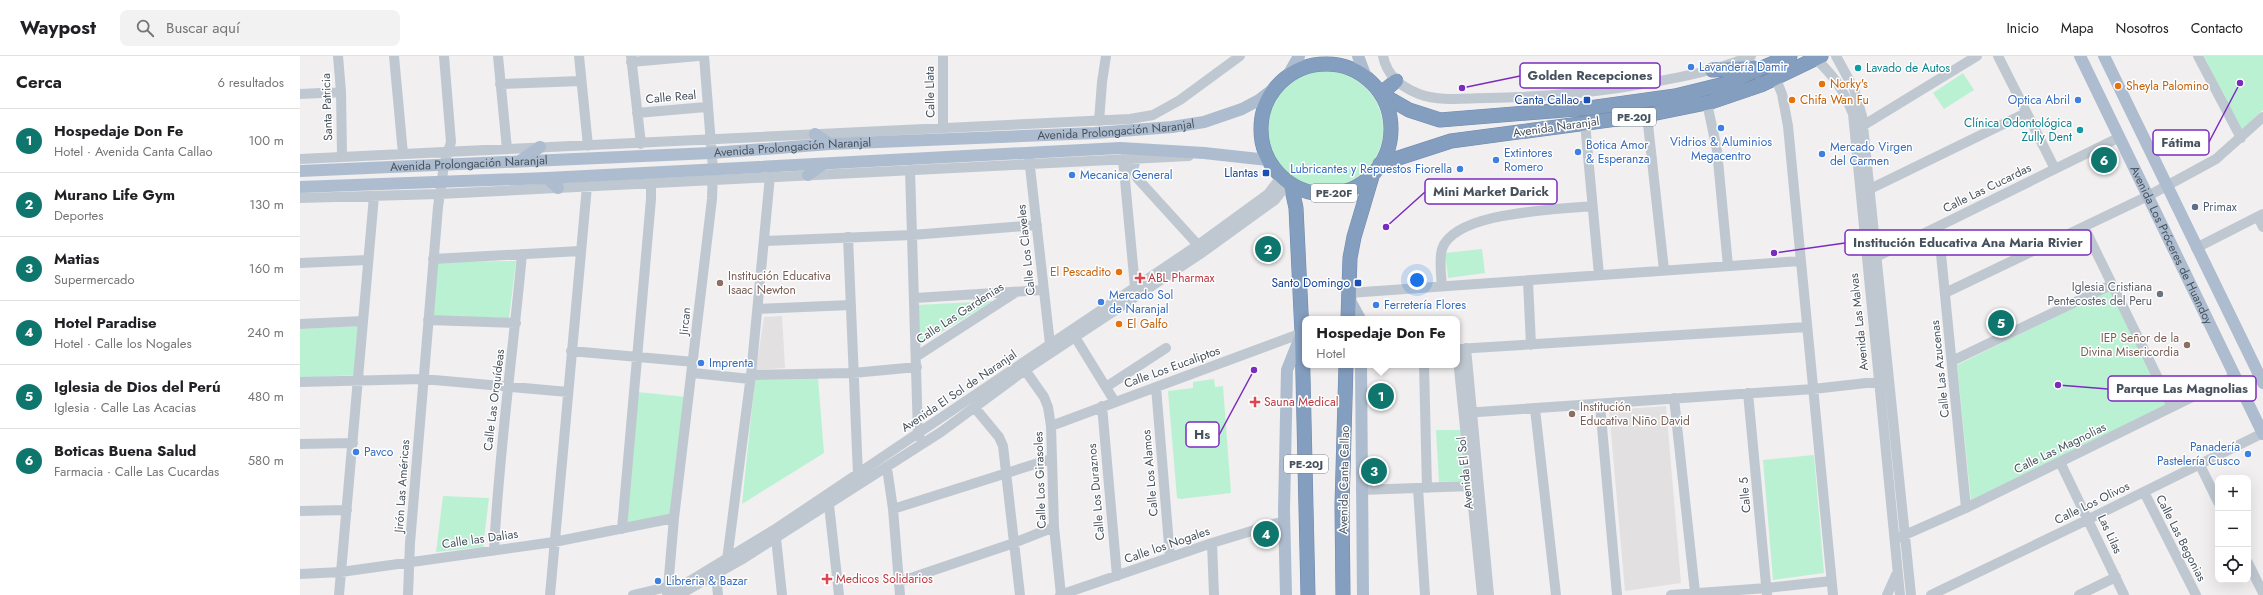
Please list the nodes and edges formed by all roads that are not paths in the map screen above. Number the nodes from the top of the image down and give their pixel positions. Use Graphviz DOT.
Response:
graph roads {
  1 [pos="338,56"];
  2 [pos="394,56"];
  3 [pos="444,56"];
  4 [pos="498,56"];
  5 [pos="579,56"];
  6 [pos="698,56"];
  7 [pos="704,56"];
  8 [pos="943,56"];
  9 [pos="1106,56"];
  10 [pos="1240,56"];
  11 [pos="1358,56"];
  12 [pos="1751,56"];
  13 [pos="1790,56"];
  14 [pos="1836,56"];
  15 [pos="1977,56"];
  16 [pos="1998,56"];
  17 [pos="2080,56"];
  18 [pos="2104,56"];
  19 [pos="2198,56"];
  20 [pos="1296,58"];
  21 [pos="1818,58"];
  22 [pos="631,59"];
  23 [pos="1384,59"];
  24 [pos="1762,68"];
  25 [pos="1712,70"];
  26 [pos="1287,77"];
  27 [pos="1366,77"];
  28 [pos="1776,79"];
  29 [pos="1396,81"];
  30 [pos="581,82"];
  31 [pos="500,84"];
  32 [pos="1276,87"];
  33 [pos="341,92"];
  34 [pos="300,94"];
  35 [pos="1382,94"];
  36 [pos="1708,103"];
  37 [pos="706,107"];
  38 [pos="637,112"];
  39 [pos="2026,113"];
  40 [pos="1647,115"];
  41 [pos="2263,117"];
  42 [pos="1099,121"];
  43 [pos="1585,123"];
  44 [pos="943,128"];
  45 [pos="1859,129"];
  46 [pos="815,134"];
  47 [pos="2120,137"];
  48 [pos="2240,138"];
  49 [pos="710,139"];
  50 [pos="640,144"];
  51 [pos="830,144"];
  52 [pos="588,146"];
  53 [pos="540,147"];
  54 [pos="507,149"];
  55 [pos="450,151"];
  56 [pos="711,153"];
  57 [pos="1204,153"];
  58 [pos="403,154"];
  59 [pos="342,156"];
  60 [pos="1029,158"];
  61 [pos="300,159"];
  62 [pos="1123,159"];
  63 [pos="1136,160"];
  64 [pos="1268,160"];
  65 [pos="520,161"];
  66 [pos="823,164"];
  67 [pos="444,165"];
  68 [pos="713,168"];
  69 [pos="1377,168"];
  70 [pos="2055,169"];
  71 [pos="910,170"];
  72 [pos="300,171"];
  73 [pos="808,175"];
  74 [pos="770,176"];
  75 [pos="546,178"];
  76 [pos="442,181"];
  77 [pos="713,181"];
  78 [pos="1287,182"];
  79 [pos="651,183"];
  80 [pos="587,186"];
  81 [pos="2167,186"];
  82 [pos="300,187"];
  83 [pos="558,188"];
  84 [pos="1870,189"];
  85 [pos="440,194"];
  86 [pos="374,196"];
  87 [pos="2148,196"];
  88 [pos="300,198"];
  89 [pos="1592,206"];
  90 [pos="2261,219"];
  91 [pos="1037,225"];
  92 [pos="2084,227"];
  93 [pos="1936,228"];
  94 [pos="912,235"];
  95 [pos="848,238"];
  96 [pos="765,241"];
  97 [pos="1198,246"];
  98 [pos="2196,248"];
  99 [pos="580,251"];
  100 [pos="522,254"];
  101 [pos="433,259"];
  102 [pos="368,260"];
  103 [pos="1871,260"];
  104 [pos="1800,261"];
  105 [pos="300,263"];
  106 [pos="1728,266"];
  107 [pos="1664,270"];
  108 [pos="1599,276"];
  109 [pos="1528,281"];
  110 [pos="2111,285"];
  111 [pos="1442,286"];
  112 [pos="1135,287"];
  113 [pos="1042,290"];
  114 [pos="1017,291"];
  115 [pos="1945,293"];
  116 [pos="1349,296"];
  117 [pos="915,298"];
  118 [pos="851,305"];
  119 [pos="758,309"];
  120 [pos="1348,316"];
  121 [pos="1359,316"];
  122 [pos="428,320"];
  123 [pos="362,321"];
  124 [pos="516,323"];
  125 [pos="300,324"];
  126 [pos="1807,327"];
  127 [pos="1302,332"];
  128 [pos="1076,337"];
  129 [pos="1050,344"];
  130 [pos="1530,345"];
  131 [pos="1166,348"];
  132 [pos="1460,348"];
  133 [pos="571,351"];
  134 [pos="637,356"];
  135 [pos="917,356"];
  136 [pos="694,362"];
  137 [pos="1952,362"];
  138 [pos="917,367"];
  139 [pos="1303,368"];
  140 [pos="1346,368"];
  141 [pos="1361,368"];
  142 [pos="1424,368"];
  143 [pos="1026,370"];
  144 [pos="692,373"];
  145 [pos="853,374"];
  146 [pos="2236,376"];
  147 [pos="750,377"];
  148 [pos="358,379"];
  149 [pos="423,379"];
  150 [pos="1883,381"];
  151 [pos="300,382"];
  152 [pos="2263,383"];
  153 [pos="509,386"];
  154 [pos="1106,386"];
  155 [pos="1156,387"];
  156 [pos="1813,390"];
  157 [pos="568,392"];
  158 [pos="1748,393"];
  159 [pos="1674,398"];
  160 [pos="1115,402"];
  161 [pos="1600,404"];
  162 [pos="1102,406"];
  163 [pos="2172,407"];
  164 [pos="975,408"];
  165 [pos="1535,409"];
  166 [pos="1468,413"];
  167 [pos="1051,426"];
  168 [pos="2263,433"];
  169 [pos="921,439"];
  170 [pos="353,443"];
  171 [pos="300,444"];
  172 [pos="1051,459"];
  173 [pos="2060,462"];
  174 [pos="2200,465"];
  175 [pos="887,468"];
  176 [pos="1007,474"];
  177 [pos="858,475"];
  178 [pos="1471,486"];
  179 [pos="1422,488"];
  180 [pos="1361,490"];
  181 [pos="2144,492"];
  182 [pos="2215,496"];
  183 [pos="829,505"];
  184 [pos="1966,508"];
  185 [pos="893,509"];
  186 [pos="347,510"];
  187 [pos="300,511"];
  188 [pos="674,518"];
  189 [pos="2089,520"];
  190 [pos="1284,521"];
  191 [pos="1054,527"];
  192 [pos="622,529"];
  193 [pos="776,538"];
  194 [pos="1899,538"];
  195 [pos="554,542"];
  196 [pos="1014,543"];
  197 [pos="1212,543"];
  198 [pos="494,550"];
  199 [pos="1170,557"];
  200 [pos="727,560"];
  201 [pos="409,563"];
  202 [pos="2251,568"];
  203 [pos="1897,571"];
  204 [pos="341,572"];
  205 [pos="300,574"];
  206 [pos="716,575"];
  207 [pos="1117,576"];
  208 [pos="2116,577"];
  209 [pos="1831,581"];
  210 [pos="898,582"];
  211 [pos="668,592"];
  212 [pos="1694,592"];
  213 [pos="1767,592"];
  214 [pos="2263,593"];
  215 [pos="339,595"];
  216 [pos="408,595"];
  217 [pos="550,595"];
  218 [pos="633,595"];
  219 [pos="718,595"];
  220 [pos="782,595"];
  221 [pos="839,595"];
  222 [pos="900,595"];
  223 [pos="1020,595"];
  224 [pos="1060,595"];
  225 [pos="1214,595"];
  226 [pos="1286,595"];
  227 [pos="1308,595"];
  228 [pos="1343,595"];
  229 [pos="1363,595"];
  230 [pos="1425,595"];
  231 [pos="1482,595"];
  232 [pos="1489,595"];
  233 [pos="1556,595"];
  234 [pos="1617,595"];
  235 [pos="1671,595"];
  236 [pos="1833,595"];
  237 [pos="1887,595"];
  238 [pos="1900,595"];
  239 [pos="1911,595"];
  240 [pos="1931,595"];
  241 [pos="2079,595"];
  242 [pos="2124,595"];
  243 [pos="2196,595"];
  1 -- 33 [label="street, Santa Patricia"];
  2 -- 58 [label="street"];
  3 -- 55 [label="street"];
  4 -- 31 [label="street"];
  5 -- 30 [label="street"];
  6 -- 22 [label="street"];
  7 -- 37 [label="street, Jircan"];
  8 -- 44 [label="street, Calle Llata"];
  9 -- 42 [label="street"];
  10 -- 42 [label="street"];
  11 -- 27 [label="main road, PE-20F"];
  12 -- 25 [label="street"];
  13 -- 24 [label="highway, Avenida Naranjal / PE-20J"];
  14 -- 45 [label="street, Avenida Las Malvas"];
  15 -- 45 [label="street"];
  16 -- 39 [label="street"];
  17 -- 47 [label="main road, Avenida Los Próceres de Huandoy"];
  18 -- 81 [label="main road, Avenida Los Próceres de Huandoy"];
  19 -- 48 [label="street"];
  20 -- 26 [label="main road, PE-20F"];
  21 -- 28 [label="highway, Avenida Naranjal / PE-20J"];
  21 -- 45 [label="street, Avenida Las Malvas"];
  22 -- 38 [label="street"];
  23 -- 29 [label="street"];
  24 -- 25 [label="highway"];
  24 -- 35 [label="highway, Avenida Naranjal / PE-20J"];
  25 -- 29 [label="street"];
  26 -- 27 [label="highway, PE-20F"];
  26 -- 32 [label="highway, PE-20F"];
  27 -- 35 [label="highway, PE-20F"];
  28 -- 36 [label="highway, Avenida Naranjal / PE-20J"];
  28 -- 104 [label="street"];
  29 -- 35 [label="highway"];
  30 -- 31 [label="street"];
  30 -- 52 [label="street"];
  31 -- 54 [label="street"];
  32 -- 51 [label="main road, Avenida Prolongación Naranjal"];
  32 -- 64 [label="highway, PE-20F"];
  33 -- 34 [label="street"];
  33 -- 59 [label="street, Santa Patricia"];
  35 -- 69 [label="highway, PE-20F"];
  36 -- 40 [label="highway, Avenida Naranjal / PE-20J"];
  36 -- 106 [label="street"];
  37 -- 38 [label="street, Calle Real"];
  37 -- 49 [label="street, Jircan"];
  38 -- 50 [label="street"];
  39 -- 70 [label="street"];
  39 -- 84 [label="street"];
  40 -- 43 [label="highway, Avenida Naranjal / PE-20J"];
  40 -- 107 [label="street"];
  41 -- 48 [label="street"];
  42 -- 44 [label="street, Avenida Prolongación Naranjal"];
  43 -- 69 [label="highway, Avenida Naranjal / PE-20J"];
  43 -- 89 [label="street"];
  44 -- 46 [label="street, Avenida Prolongación Naranjal"];
  45 -- 84 [label="street, Avenida Las Malvas"];
  45 -- 103 [label="street, Avenida Las Malvas"];
  46 -- 49 [label="street, Avenida Prolongación Naranjal"];
  46 -- 51 [label="main road"];
  47 -- 70 [label="street, Calle Las Cucardas"];
  47 -- 87 [label="main road, Avenida Los Próceres de Huandoy"];
  48 -- 81 [label="street"];
  49 -- 50 [label="street, Avenida Prolongación Naranjal"];
  49 -- 56 [label="street, Jircan"];
  50 -- 52 [label="street, Avenida Prolongación Naranjal"];
  51 -- 56 [label="main road, Avenida Prolongación Naranjal"];
  52 -- 53 [label="street, Avenida Prolongación Naranjal"];
  53 -- 54 [label="street, Avenida Prolongación Naranjal"];
  53 -- 65 [label="main road"];
  54 -- 55 [label="street, Avenida Prolongación Naranjal"];
  55 -- 58 [label="street, Avenida Prolongación Naranjal"];
  55 -- 67 [label="street, Jirón Las Américas"];
  56 -- 65 [label="main road, Avenida Prolongación Naranjal"];
  56 -- 68 [label="street, Jircan"];
  57 -- 60 [label="main road, Avenida Prolongación Naranjal"];
  57 -- 63 [label="street, Avenida Prolongación Naranjal"];
  57 -- 64 [label="main road, Avenida Prolongación Naranjal"];
  58 -- 59 [label="street, Avenida Prolongación Naranjal"];
  59 -- 61 [label="street, Avenida Prolongación Naranjal"];
  60 -- 62 [label="street, Avenida Prolongación Naranjal"];
  60 -- 66 [label="main road, Avenida Prolongación Naranjal"];
  60 -- 71 [label="street, Avenida Prolongación Naranjal"];
  60 -- 91 [label="street, Calle Los Claveles"];
  62 -- 63 [label="street, Avenida Prolongación Naranjal"];
  62 -- 112 [label="street"];
  63 -- 97 [label="street"];
  64 -- 78 [label="highway, PE-20F"];
  65 -- 67 [label="main road, Avenida Prolongación Naranjal"];
  66 -- 68 [label="main road, Avenida Prolongación Naranjal"];
  66 -- 73 [label="main road"];
  67 -- 72 [label="main road, Avenida Prolongación Naranjal"];
  67 -- 76 [label="street, Jirón Las Américas"];
  68 -- 75 [label="main road, Avenida Prolongación Naranjal"];
  68 -- 77 [label="street, Jircan"];
  69 -- 78 [label="highway, PE-20F"];
  69 -- 116 [label="highway"];
  70 -- 93 [label="street, Calle Las Cucardas"];
  71 -- 73 [label="street, Avenida Prolongación Naranjal"];
  71 -- 94 [label="street"];
  73 -- 74 [label="street, Avenida Prolongación Naranjal"];
  74 -- 77 [label="street, Avenida Prolongación Naranjal"];
  74 -- 96 [label="street"];
  75 -- 76 [label="main road, Avenida Prolongación Naranjal"];
  75 -- 83 [label="main road"];
  76 -- 82 [label="main road, Avenida Prolongación Naranjal"];
  76 -- 85 [label="street, Jirón Las Américas"];
  77 -- 79 [label="street, Avenida Prolongación Naranjal"];
  77 -- 136 [label="street, Jircan"];
  78 -- 97 [label="street, Avenida El Sol de Naranjal"];
  78 -- 127 [label="highway, PE-20J"];
  78 -- 128 [label="street, Avenida El Sol de Naranjal"];
  79 -- 80 [label="street, Avenida Prolongación Naranjal"];
  79 -- 134 [label="street"];
  80 -- 83 [label="street, Avenida Prolongación Naranjal"];
  80 -- 99 [label="street"];
  81 -- 87 [label="street"];
  81 -- 98 [label="main road, Avenida Los Próceres de Huandoy"];
  83 -- 85 [label="street, Avenida Prolongación Naranjal"];
  84 -- 103 [label="street, Avenida Las Malvas"];
  85 -- 86 [label="street, Avenida Prolongación Naranjal"];
  85 -- 101 [label="street, Jirón Las Américas"];
  86 -- 88 [label="street, Avenida Prolongación Naranjal"];
  86 -- 102 [label="street"];
  87 -- 92 [label="street"];
  87 -- 146 [label="main road, Avenida Los Próceres de Huandoy"];
  89 -- 108 [label="street"];
  89 -- 111 [label="street"];
  90 -- 98 [label="street"];
  91 -- 94 [label="street"];
  91 -- 113 [label="street, Calle Los Claveles"];
  92 -- 110 [label="street"];
  92 -- 115 [label="street"];
  93 -- 103 [label="street, Calle Las Cucardas"];
  93 -- 115 [label="street, Calle Las Azucenas"];
  94 -- 95 [label="street"];
  94 -- 117 [label="street"];
  95 -- 96 [label="street"];
  95 -- 118 [label="street"];
  96 -- 119 [label="street"];
  97 -- 112 [label="street, Avenida El Sol de Naranjal"];
  98 -- 152 [label="main road, Avenida Los Próceres de Huandoy"];
  99 -- 100 [label="street"];
  99 -- 133 [label="street"];
  100 -- 101 [label="street"];
  100 -- 124 [label="street, Calle Las Orquídeas"];
  101 -- 122 [label="street, Jirón Las Américas"];
  102 -- 105 [label="street"];
  102 -- 123 [label="street"];
  103 -- 150 [label="street, Avenida Las Malvas"];
  104 -- 106 [label="street"];
  104 -- 126 [label="street"];
  106 -- 107 [label="street"];
  107 -- 108 [label="street"];
  108 -- 109 [label="street"];
  109 -- 111 [label="street"];
  109 -- 130 [label="street"];
  110 -- 137 [label="street"];
  110 -- 163 [label="street"];
  111 -- 116 [label="street"];
  112 -- 129 [label="street, Avenida El Sol de Naranjal"];
  113 -- 114 [label="street"];
  113 -- 129 [label="street, Calle Los Claveles"];
  114 -- 117 [label="street"];
  114 -- 135 [label="street, Calle Las Gardenias"];
  115 -- 137 [label="street, Calle Las Azucenas"];
  116 -- 120 [label="highway"];
  116 -- 121 [label="main road"];
  117 -- 135 [label="street"];
  118 -- 119 [label="street"];
  118 -- 145 [label="street"];
  119 -- 147 [label="street"];
  122 -- 124 [label="street"];
  122 -- 149 [label="street, Jirón Las Américas"];
  123 -- 125 [label="street"];
  123 -- 148 [label="street"];
  124 -- 153 [label="street, Calle Las Orquídeas"];
  126 -- 130 [label="street"];
  126 -- 156 [label="street"];
  127 -- 155 [label="street, Calle Los Eucaliptos"];
  127 -- 190 [label="main road"];
  128 -- 143 [label="street, Avenida El Sol de Naranjal"];
  128 -- 154 [label="street"];
  129 -- 169 [label="street, Avenida El Sol de Naranjal"];
  130 -- 132 [label="street"];
  131 -- 154 [label="street"];
  132 -- 166 [label="street, Avenida El Sol"];
  133 -- 134 [label="street"];
  133 -- 157 [label="street"];
  134 -- 136 [label="street"];
  134 -- 192 [label="street"];
  135 -- 138 [label="street"];
  136 -- 144 [label="street, Jircan"];
  137 -- 184 [label="street, Calle Las Azucenas"];
  138 -- 145 [label="street"];
  138 -- 169 [label="street"];
  139 -- 227 [label="highway, PE-20J"];
  140 -- 228 [label="highway, Avenida Canta Callao / PE-20J"];
  141 -- 180 [label="main road, Avenida Canta Callao"];
  142 -- 179 [label="street"];
  143 -- 164 [label="street, Avenida El Sol de Naranjal"];
  143 -- 167 [label="street, Calle Los Girasoles"];
  144 -- 147 [label="street"];
  144 -- 188 [label="street, Jircan"];
  145 -- 147 [label="street"];
  145 -- 177 [label="street"];
  146 -- 163 [label="street, Calle Las Magnolias"];
  146 -- 168 [label="main road, Avenida Los Próceres de Huandoy"];
  147 -- 200 [label="street"];
  148 -- 149 [label="street"];
  148 -- 151 [label="street"];
  148 -- 170 [label="street"];
  149 -- 153 [label="street"];
  149 -- 201 [label="street, Jirón Las Américas"];
  150 -- 156 [label="street"];
  150 -- 194 [label="street, Avenida Las Malvas"];
  153 -- 157 [label="street"];
  153 -- 198 [label="street, Calle Las Orquídeas"];
  154 -- 160 [label="street"];
  155 -- 160 [label="street, Calle Los Eucaliptos"];
  155 -- 199 [label="street, Calle Los Alamos"];
  156 -- 158 [label="street"];
  156 -- 209 [label="street"];
  157 -- 195 [label="street"];
  158 -- 159 [label="street"];
  158 -- 213 [label="street, Calle 5"];
  159 -- 161 [label="street"];
  159 -- 212 [label="street"];
  160 -- 162 [label="street, Calle Los Eucaliptos"];
  161 -- 165 [label="street"];
  161 -- 234 [label="street"];
  162 -- 167 [label="street, Calle Los Eucaliptos"];
  162 -- 207 [label="street, Calle Los Duraznos"];
  163 -- 173 [label="street, Calle Las Magnolias"];
  164 -- 169 [label="street, Avenida El Sol de Naranjal"];
  164 -- 176 [label="street"];
  165 -- 166 [label="street"];
  165 -- 233 [label="street"];
  166 -- 178 [label="street, Avenida El Sol"];
  166 -- 232 [label="street, Avenida El Sol"];
  167 -- 172 [label="street, Calle Los Girasoles"];
  168 -- 174 [label="street, Calle Los Olivos"];
  169 -- 175 [label="street, Avenida El Sol de Naranjal"];
  169 -- 177 [label="street, Avenida El Sol de Naranjal"];
  170 -- 171 [label="street"];
  170 -- 186 [label="street"];
  172 -- 176 [label="street"];
  172 -- 191 [label="street, Calle Los Girasoles"];
  173 -- 184 [label="street, Calle Las Magnolias"];
  173 -- 189 [label="street, Las Lilas"];
  174 -- 181 [label="street, Calle Los Olivos"];
  174 -- 182 [label="street"];
  175 -- 183 [label="street, Avenida El Sol de Naranjal"];
  175 -- 185 [label="street"];
  176 -- 185 [label="street"];
  176 -- 196 [label="street"];
  177 -- 200 [label="street, Avenida El Sol de Naranjal"];
  178 -- 179 [label="street"];
  178 -- 231 [label="street, Avenida El Sol"];
  179 -- 180 [label="street"];
  179 -- 230 [label="street"];
  180 -- 229 [label="main road, Avenida Canta Callao"];
  181 -- 189 [label="street, Calle Los Olivos"];
  181 -- 243 [label="street, Calle Las Begonias"];
  183 -- 193 [label="street, Avenida El Sol de Naranjal"];
  183 -- 221 [label="street"];
  184 -- 194 [label="street, Calle Las Magnolias"];
  185 -- 210 [label="street"];
  186 -- 187 [label="street"];
  186 -- 204 [label="street"];
  188 -- 192 [label="street, Calle las Dalias"];
  188 -- 211 [label="street, Jircan"];
  189 -- 208 [label="street, Las Lilas"];
  189 -- 240 [label="street, Calle Los Olivos"];
  190 -- 197 [label="street, Calle los Nogales"];
  190 -- 226 [label="main road"];
  191 -- 196 [label="street"];
  191 -- 224 [label="street, Calle Los Girasoles"];
  192 -- 195 [label="street, Calle las Dalias"];
  193 -- 206 [label="street, Avenida El Sol de Naranjal"];
  193 -- 220 [label="street"];
  194 -- 203 [label="street, Avenida Las Malvas"];
  194 -- 239 [label="street, Avenida Las Malvas"];
  195 -- 198 [label="street, Calle las Dalias"];
  195 -- 217 [label="street"];
  196 -- 210 [label="street"];
  196 -- 223 [label="street"];
  197 -- 199 [label="street, Calle los Nogales"];
  197 -- 225 [label="street"];
  198 -- 201 [label="street, Calle las Dalias"];
  199 -- 207 [label="street, Calle los Nogales"];
  200 -- 211 [label="street, Avenida El Sol de Naranjal"];
  201 -- 204 [label="street, Calle las Dalias"];
  201 -- 216 [label="street, Jirón Las Américas"];
  202 -- 214 [label="street"];
  203 -- 237 [label="street"];
  203 -- 238 [label="street, Avenida Las Malvas"];
  204 -- 205 [label="street, Calle las Dalias"];
  204 -- 215 [label="street"];
  206 -- 211 [label="street, Avenida El Sol de Naranjal"];
  206 -- 219 [label="street"];
  207 -- 224 [label="street, Calle los Nogales"];
  208 -- 241 [label="street"];
  208 -- 242 [label="street, Las Lilas"];
  209 -- 213 [label="street"];
  209 -- 236 [label="street"];
  210 -- 222 [label="street"];
  211 -- 218 [label="street, Avenida El Sol de Naranjal"];
  212 -- 213 [label="street"];
  212 -- 235 [label="street"];
}
